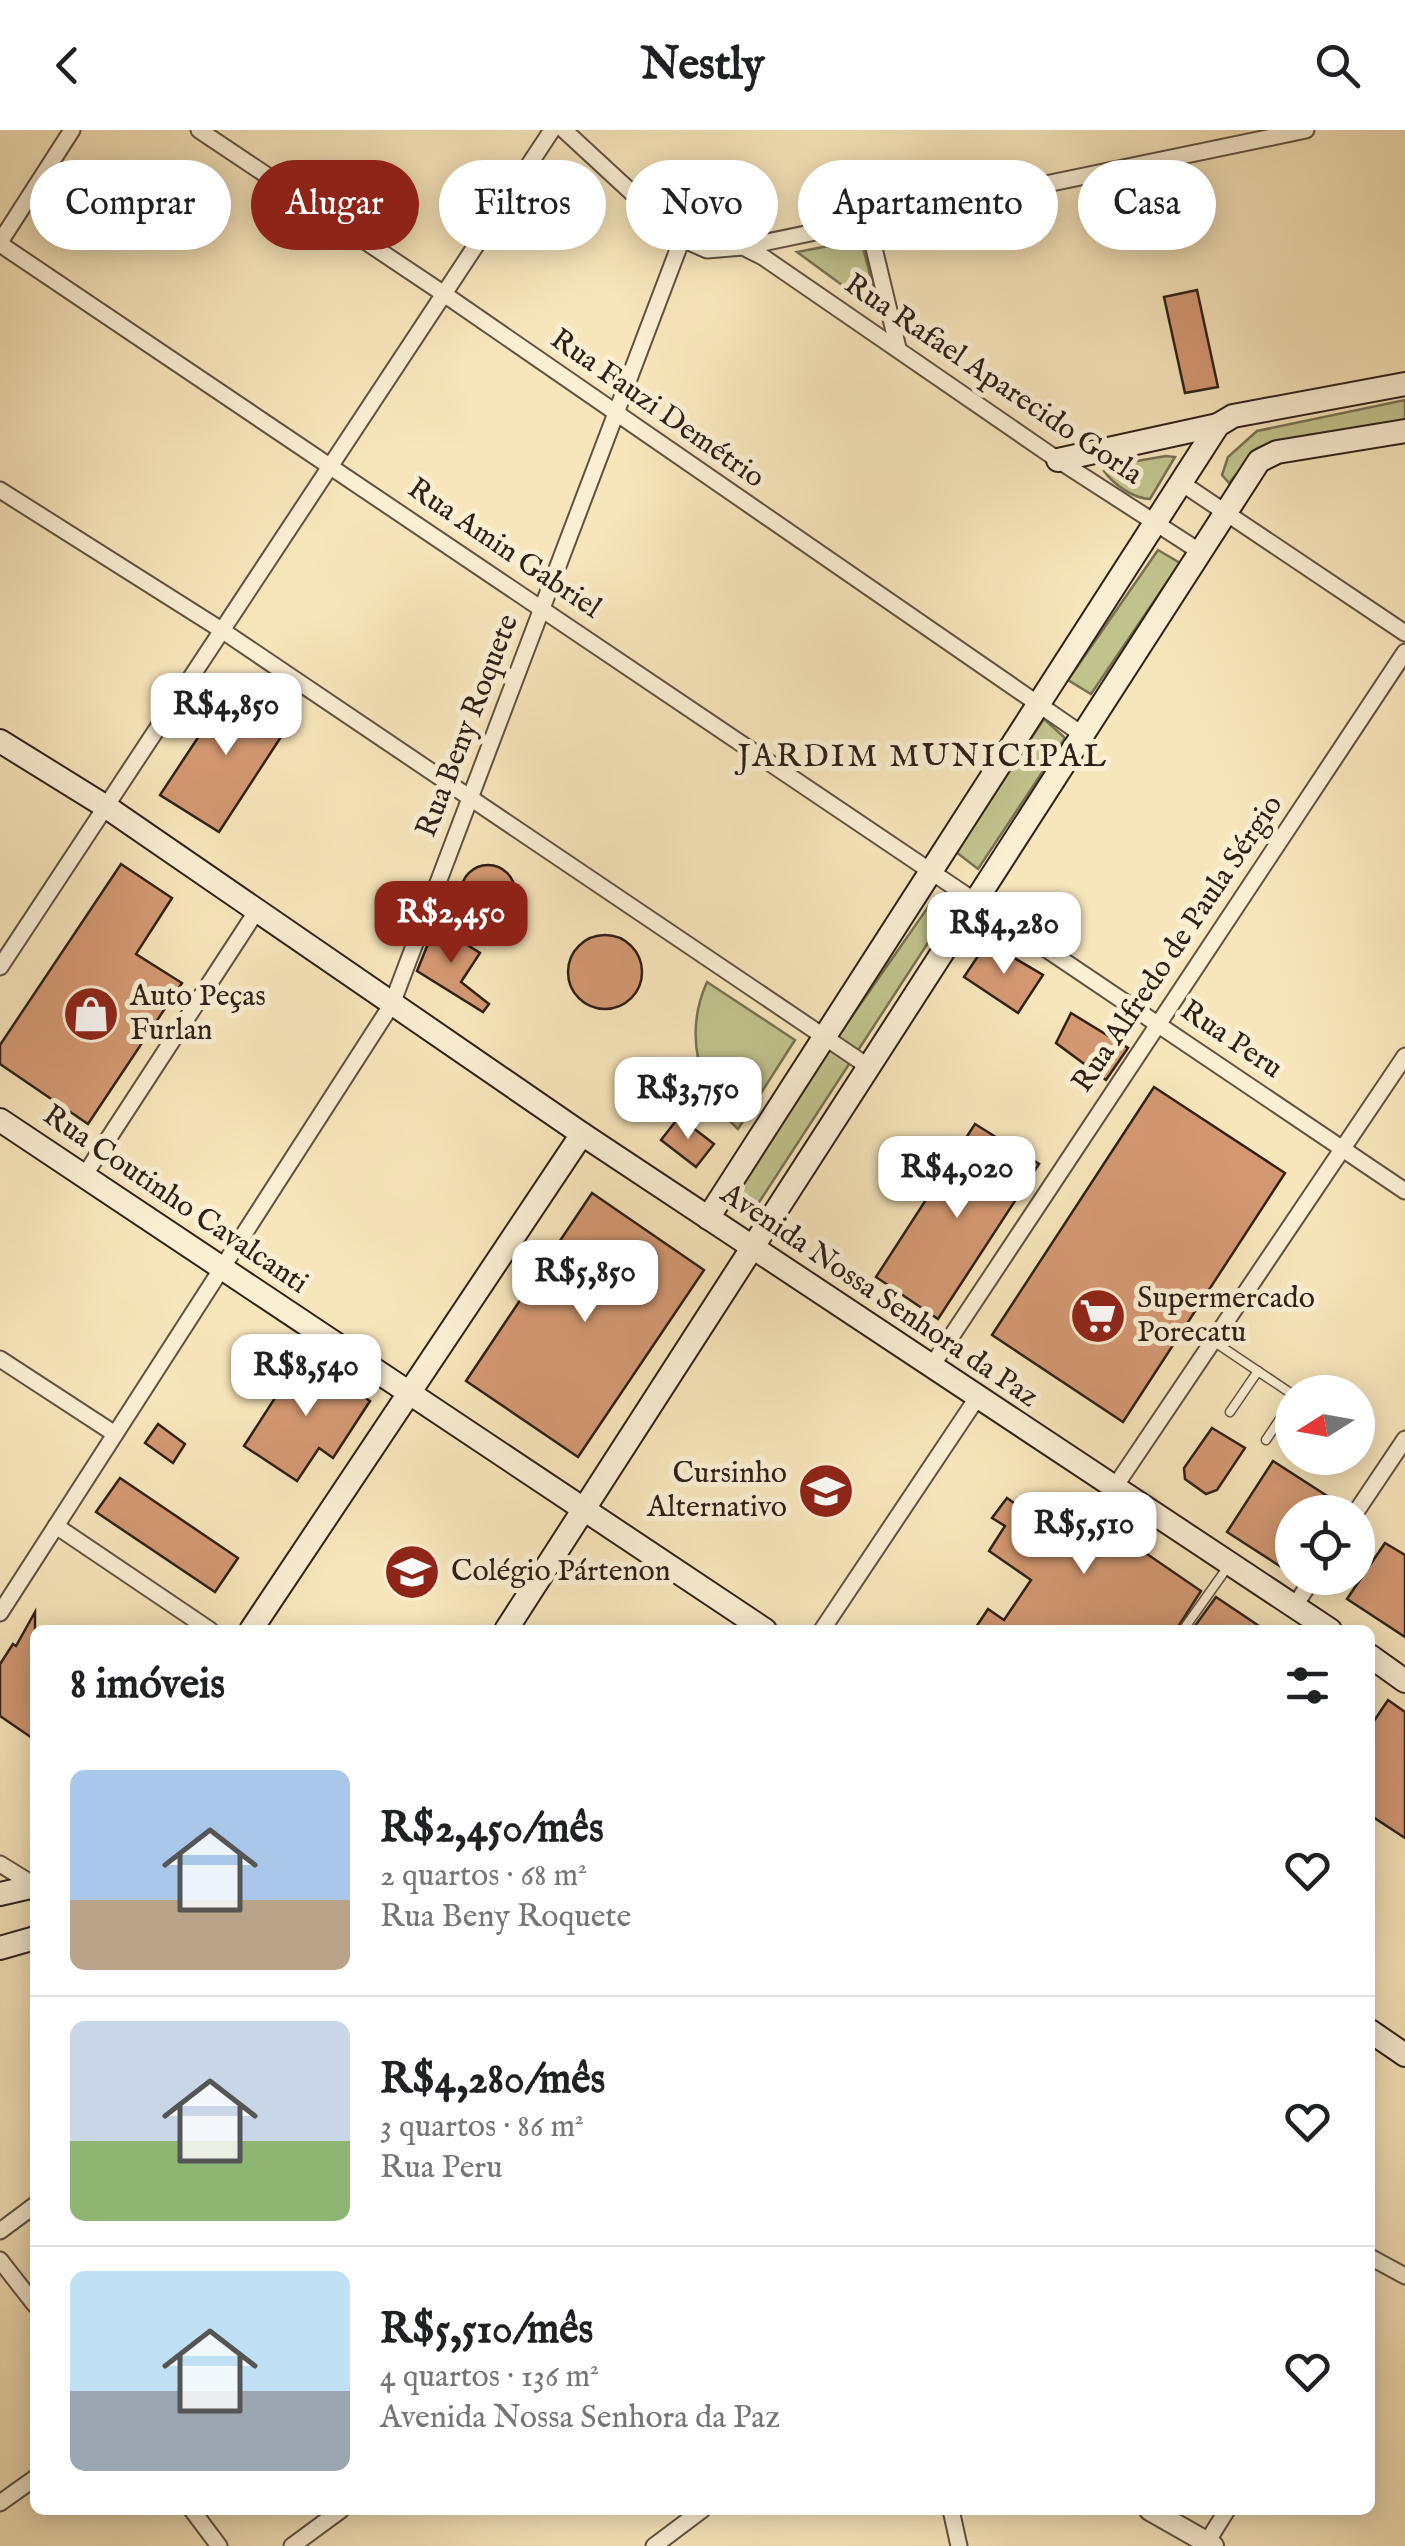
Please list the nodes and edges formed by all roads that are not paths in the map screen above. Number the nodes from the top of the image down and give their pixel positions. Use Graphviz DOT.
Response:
graph roads {
  1 [pos="72,130"];
  2 [pos="199,130"];
  3 [pos="552,130"];
  4 [pos="564,130"];
  5 [pos="1306,130"];
  6 [pos="1058,180"];
  7 [pos="626,187"];
  8 [pos="0,243"];
  9 [pos="678,250"];
  10 [pos="749,250"];
  11 [pos="874,250"];
  12 [pos="444,294"];
  13 [pos="898,348"];
  14 [pos="1405,384"];
  15 [pos="616,414"];
  16 [pos="1218,425"];
  17 [pos="1405,431"];
  18 [pos="1058,460"];
  19 [pos="332,465"];
  20 [pos="1180,482"];
  21 [pos="0,490"];
  22 [pos="1225,512"];
  23 [pos="1154,522"];
  24 [pos="1200,551"];
  25 [pos="542,609"];
  26 [pos="224,631"];
  27 [pos="1405,633"];
  28 [pos="1405,652"];
  29 [pos="1037,703"];
  30 [pos="1084,735"];
  31 [pos="0,741"];
  32 [pos="470,800"];
  33 [pos="108,808"];
  34 [pos="930,873"];
  35 [pos="975,903"];
  36 [pos="256,912"];
  37 [pos="0,967"];
  38 [pos="392,1004"];
  39 [pos="1158,1025"];
  40 [pos="823,1036"];
  41 [pos="1405,1056"];
  42 [pos="869,1067"];
  43 [pos="0,1120"];
  44 [pos="582,1134"];
  45 [pos="1342,1149"];
  46 [pos="84,1176"];
  47 [pos="1405,1191"];
  48 [pos="708,1218"];
  49 [pos="754,1247"];
  50 [pos="222,1268"];
  51 [pos="1213,1341"];
  52 [pos="0,1359"];
  53 [pos="931,1367"];
  54 [pos="1258,1371"];
  55 [pos="1275,1382"];
  56 [pos="409,1393"];
  57 [pos="976,1398"];
  58 [pos="1230,1412"];
  59 [pos="1275,1427"];
  60 [pos="116,1434"];
  61 [pos="1405,1439"];
  62 [pos="1266,1440"];
  63 [pos="1114,1488"];
  64 [pos="1367,1495"];
  65 [pos="584,1510"];
  66 [pos="56,1526"];
  67 [pos="1230,1564"];
  68 [pos="1302,1595"];
  69 [pos="1294,1607"];
  70 [pos="0,1613"];
  71 [pos="203,1625"];
  72 [pos="255,1625"];
  73 [pos="509,1625"];
  74 [pos="757,1625"];
  75 [pos="825,1625"];
  76 [pos="1187,1625"];
  77 [pos="1322,1625"];
  78 [pos="1375,1660"];
  79 [pos="1405,1681"];
  80 [pos="0,1864"];
  81 [pos="30,1883"];
  82 [pos="30,1886"];
  83 [pos="0,1894"];
  84 [pos="30,1939"];
  85 [pos="0,1948"];
  86 [pos="1375,2034"];
  87 [pos="1405,2055"];
  88 [pos="30,2209"];
  89 [pos="0,2231"];
  90 [pos="0,2260"];
  91 [pos="1375,2260"];
  92 [pos="1405,2276"];
  93 [pos="30,2299"];
  94 [pos="30,2482"];
  95 [pos="0,2503"];
  96 [pos="196,2515"];
  97 [pos="334,2515"];
  98 [pos="695,2515"];
  99 [pos="952,2515"];
  100 [pos="1159,2515"];
  101 [pos="1224,2515"];
  102 [pos="1210,2544"];
  103 [pos="220,2546"];
  104 [pos="292,2546"];
  105 [pos="654,2546"];
  106 [pos="958,2546"];
  1 -- 8 [label="street"];
  2 -- 12 [label="street, Rua Fauzi Demétrio"];
  3 -- 12 [label="street"];
  4 -- 7 [label="street"];
  5 -- 6 [label="street"];
  8 -- 19 [label="street, Rua Amin Gabriel"];
  9 -- 15 [label="street, Rua Beny Roquete"];
  10 -- 13 [label="street, Rua Rafael Aparecido Gorla"];
  11 -- 13 [label="street"];
  12 -- 15 [label="street, Rua Fauzi Demétrio"];
  12 -- 19 [label="street"];
  13 -- 18 [label="street, Rua Rafael Aparecido Gorla"];
  14 -- 16 [label="main road"];
  15 -- 25 [label="street, Rua Beny Roquete"];
  15 -- 29 [label="street, Rua Fauzi Demétrio"];
  16 -- 18 [label="main road"];
  16 -- 20 [label="main road"];
  17 -- 22 [label="main road"];
  18 -- 23 [label="street, Rua Rafael Aparecido Gorla"];
  19 -- 25 [label="street, Rua Amin Gabriel"];
  19 -- 26 [label="street"];
  20 -- 22 [label="street"];
  20 -- 23 [label="main road"];
  21 -- 26 [label="street"];
  22 -- 24 [label="main road"];
  22 -- 27 [label="street"];
  23 -- 24 [label="street, Rua Rafael Aparecido Gorla"];
  23 -- 29 [label="main road"];
  24 -- 30 [label="main road"];
  25 -- 32 [label="street, Rua Beny Roquete"];
  25 -- 34 [label="street, Rua Amin Gabriel"];
  26 -- 32 [label="street"];
  26 -- 33 [label="street"];
  28 -- 39 [label="street, Rua Alfredo de Paula Sérgio"];
  29 -- 30 [label="street, Rua Fauzi Demétrio"];
  29 -- 34 [label="main road"];
  30 -- 35 [label="main road"];
  31 -- 33 [label="main road, Avenida Nossa Senhora da Paz"];
  32 -- 38 [label="street, Rua Beny Roquete"];
  32 -- 40 [label="street"];
  33 -- 36 [label="main road, Avenida Nossa Senhora da Paz"];
  33 -- 37 [label="street"];
  34 -- 35 [label="street, Rua Amin Gabriel"];
  34 -- 40 [label="main road"];
  35 -- 39 [label="street, Rua Peru"];
  35 -- 42 [label="main road"];
  36 -- 38 [label="main road, Avenida Nossa Senhora da Paz"];
  36 -- 46 [label="street"];
  38 -- 44 [label="main road, Avenida Nossa Senhora da Paz"];
  38 -- 50 [label="street, Rua Beny Roquete"];
  39 -- 45 [label="street, Rua Peru"];
  39 -- 53 [label="street, Rua Alfredo de Paula Sérgio"];
  40 -- 42 [label="street"];
  40 -- 48 [label="main road"];
  41 -- 45 [label="street"];
  42 -- 49 [label="main road"];
  43 -- 46 [label="main road, Rua Coutinho Cavalcanti"];
  44 -- 48 [label="main road, Avenida Nossa Senhora da Paz"];
  44 -- 56 [label="main road"];
  45 -- 47 [label="street, Rua Peru"];
  45 -- 51 [label="street"];
  46 -- 50 [label="main road, Rua Coutinho Cavalcanti"];
  48 -- 49 [label="main road, Avenida Nossa Senhora da Paz"];
  49 -- 53 [label="main road, Avenida Nossa Senhora da Paz"];
  49 -- 65 [label="main road"];
  50 -- 56 [label="main road, Rua Coutinho Cavalcanti"];
  50 -- 60 [label="street, Rua Beny Roquete"];
  51 -- 54 [label="lane"];
  51 -- 63 [label="street"];
  52 -- 60 [label="street"];
  53 -- 57 [label="main road, Avenida Nossa Senhora da Paz"];
  54 -- 55 [label="lane"];
  54 -- 58 [label="lane"];
  56 -- 65 [label="main road, Rua Coutinho Cavalcanti"];
  56 -- 72 [label="main road"];
  57 -- 63 [label="main road, Avenida Nossa Senhora da Paz"];
  57 -- 75 [label="street"];
  59 -- 62 [label="lane"];
  60 -- 66 [label="street, Rua Beny Roquete"];
  61 -- 64 [label="street"];
  63 -- 67 [label="main road, Avenida Nossa Senhora da Paz"];
  65 -- 73 [label="main road"];
  65 -- 74 [label="main road, Rua Coutinho Cavalcanti"];
  66 -- 70 [label="street, Rua Beny Roquete"];
  66 -- 71 [label="street"];
  67 -- 69 [label="main road, Avenida Nossa Senhora da Paz"];
  67 -- 76 [label="lane"];
  68 -- 69 [label="street"];
  69 -- 77 [label="main road, Avenida Nossa Senhora da Paz"];
  78 -- 79 [label="main road"];
  80 -- 81 [label="street"];
  82 -- 83 [label="main road"];
  84 -- 85 [label="main road"];
  86 -- 87 [label="main road"];
  88 -- 89 [label="street"];
  90 -- 93 [label="street"];
  91 -- 92 [label="street"];
  94 -- 95 [label="street"];
  96 -- 103 [label="street"];
  97 -- 104 [label="street"];
  98 -- 105 [label="street"];
  99 -- 106 [label="street"];
  100 -- 102 [label="street"];
  101 -- 102 [label="street"];
}
